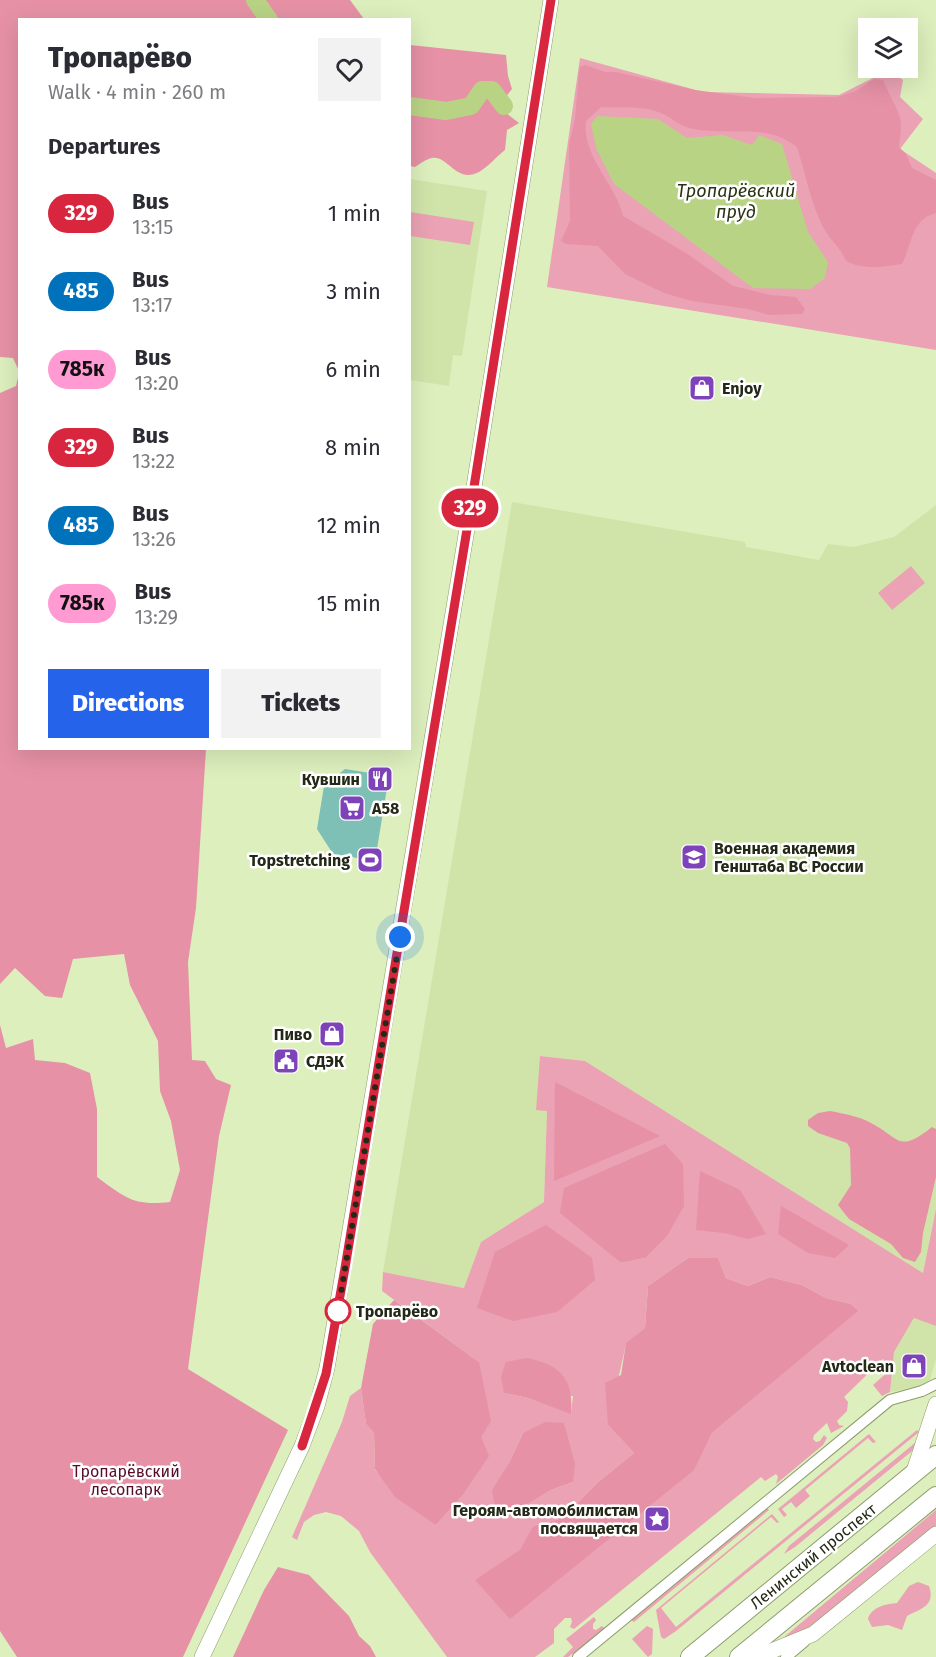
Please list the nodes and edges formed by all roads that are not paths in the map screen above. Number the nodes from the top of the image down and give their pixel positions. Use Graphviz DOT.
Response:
graph roads {
  1 [pos="551,0"];
  2 [pos="936,1384"];
  3 [pos="936,1404"];
  4 [pos="936,1455"];
  5 [pos="913,1474"];
  6 [pos="936,1496"];
  7 [pos="936,1534"];
  8 [pos="813,1634"];
  9 [pos="202,1657"];
  10 [pos="578,1657"];
  11 [pos="690,1657"];
  12 [pos="739,1657"];
  13 [pos="757,1657"];
  14 [pos="786,1657"];
  1 -- 9 [label="street"];
  2 -- 10 [label="street"];
  3 -- 5 [label="street"];
  4 -- 5 [label="main road, Ленинский проспект"];
  5 -- 11 [label="main road, Ленинский проспект"];
  6 -- 12 [label="main road, Ленинский проспект"];
  7 -- 8 [label="street"];
  8 -- 13 [label="street"];
  8 -- 14 [label="street"];
}
